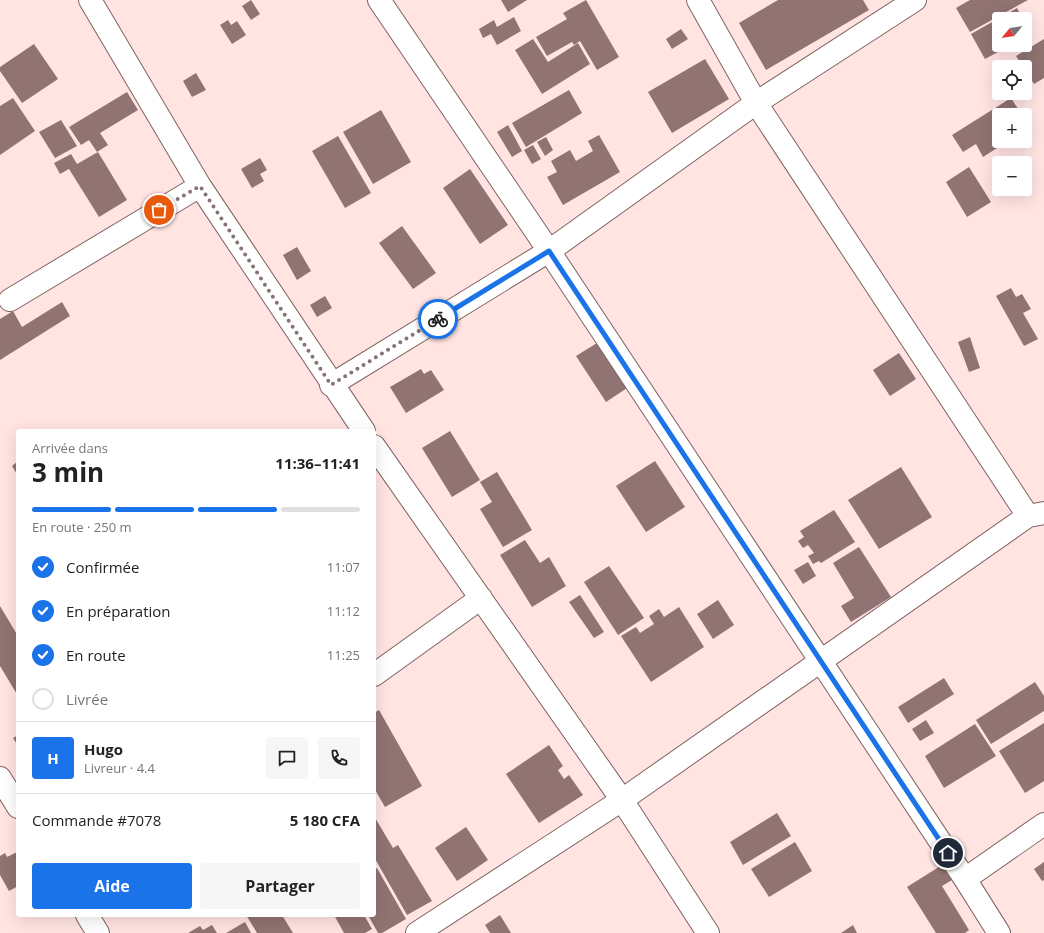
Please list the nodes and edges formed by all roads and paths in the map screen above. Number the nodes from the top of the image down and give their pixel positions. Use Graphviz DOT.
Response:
graph roads {
  1 [pos="90,0"];
  2 [pos="379,0"];
  3 [pos="698,0"];
  4 [pos="915,0"];
  5 [pos="756,103"];
  6 [pos="200,186"];
  7 [pos="549,251"];
  8 [pos="10,300"];
  9 [pos="331,385"];
  10 [pos="363,429"];
  11 [pos="376,449"];
  12 [pos="1036,514"];
  13 [pos="481,598"];
  14 [pos="820,662"];
  15 [pos="376,674"];
  16 [pos="0,778"];
  17 [pos="622,800"];
  18 [pos="16,804"];
  19 [pos="1044,824"];
  20 [pos="965,879"];
  21 [pos="88,917"];
  22 [pos="98,933"];
  23 [pos="417,933"];
  24 [pos="708,933"];
  25 [pos="999,933"];
  1 -- 6 [label="street"];
  2 -- 7 [label="street"];
  3 -- 5 [label="street"];
  4 -- 5 [label="street"];
  5 -- 7 [label="street"];
  5 -- 12 [label="street"];
  6 -- 8 [label="street"];
  6 -- 9 [label="street"];
  7 -- 9 [label="street"];
  7 -- 14 [label="street"];
  9 -- 10 [label="street"];
  11 -- 13 [label="street"];
  12 -- 14 [label="street"];
  13 -- 15 [label="street"];
  13 -- 17 [label="street"];
  14 -- 17 [label="street"];
  14 -- 20 [label="street"];
  16 -- 18 [label="street"];
  17 -- 23 [label="street"];
  17 -- 24 [label="street"];
  19 -- 20 [label="street"];
  20 -- 25 [label="street"];
  21 -- 22 [label="street"];
}
